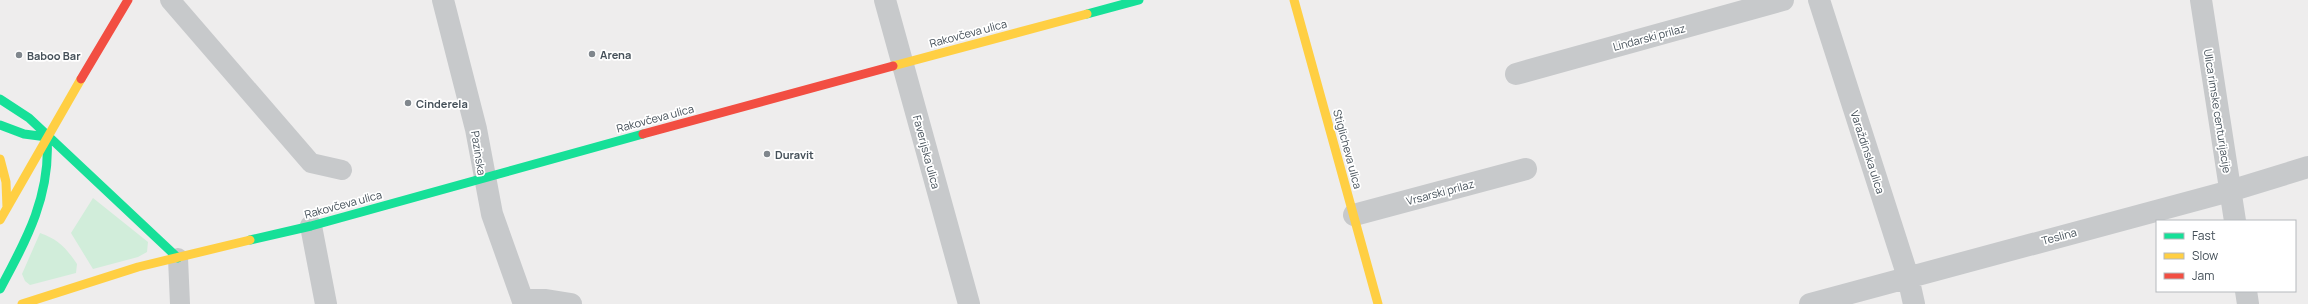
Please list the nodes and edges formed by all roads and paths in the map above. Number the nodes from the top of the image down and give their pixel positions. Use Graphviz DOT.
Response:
graph roads {
  1 [pos="128,0"];
  2 [pos="170,0"];
  3 [pos="443,0"];
  4 [pos="885,0"];
  5 [pos="1138,0"];
  6 [pos="1294,0"];
  7 [pos="1783,0"];
  8 [pos="1819,0"];
  9 [pos="2201,0"];
  10 [pos="902,63"];
  11 [pos="1516,74"];
  12 [pos="0,99"];
  13 [pos="0,125"];
  14 [pos="47,137"];
  15 [pos="0,158"];
  16 [pos="2308,167"];
  17 [pos="1526,169"];
  18 [pos="342,170"];
  19 [pos="483,177"];
  20 [pos="2230,191"];
  21 [pos="7,208"];
  22 [pos="1354,215"];
  23 [pos="0,220"];
  24 [pos="2235,220"];
  25 [pos="311,226"];
  26 [pos="178,258"];
  27 [pos="1908,277"];
  28 [pos="0,289"];
  29 [pos="2246,292"];
  30 [pos="523,302"];
  31 [pos="22,304"];
  32 [pos="180,304"];
  33 [pos="326,304"];
  34 [pos="571,304"];
  35 [pos="969,304"];
  36 [pos="1378,304"];
  37 [pos="1810,304"];
  38 [pos="1914,304"];
  39 [pos="2248,304"];
  1 -- 14 [label="main road"];
  2 -- 18 [label="lane"];
  3 -- 19 [label="street, Pazinska"];
  4 -- 10 [label="street, Faverijska ulica"];
  5 -- 10 [label="main road, Rakovčeva ulica"];
  6 -- 22 [label="main road, Stiglicheva ulica"];
  7 -- 11 [label="street, Lindarski prilaz"];
  8 -- 27 [label="street, Varaždinska ulica"];
  9 -- 20 [label="street, Ulica rimske centurijacije"];
  10 -- 19 [label="main road, Rakovčeva ulica"];
  10 -- 35 [label="street, Faverijska ulica"];
  12 -- 14 [label="main road"];
  13 -- 14 [label="main road"];
  14 -- 21 [label="main road"];
  14 -- 26 [label="main road"];
  14 -- 28 [label="main road"];
  15 -- 21 [label="main road"];
  16 -- 20 [label="street, Teslina"];
  17 -- 22 [label="street, Vrsarski prilaz"];
  19 -- 25 [label="main road, Rakovčeva ulica"];
  19 -- 30 [label="street, Pazinska"];
  20 -- 24 [label="street, Ulica rimske centurijacije"];
  20 -- 27 [label="street, Teslina"];
  21 -- 23 [label="main road"];
  22 -- 36 [label="main road, Stiglicheva ulica"];
  25 -- 26 [label="main road, Rakovčeva ulica"];
  25 -- 33 [label="street"];
  26 -- 31 [label="main road, Rakovčeva ulica"];
  26 -- 32 [label="lane"];
  27 -- 37 [label="street, Teslina"];
  27 -- 38 [label="street, Varaždinska ulica"];
  29 -- 39 [label="street"];
  30 -- 34 [label="street"];
}
